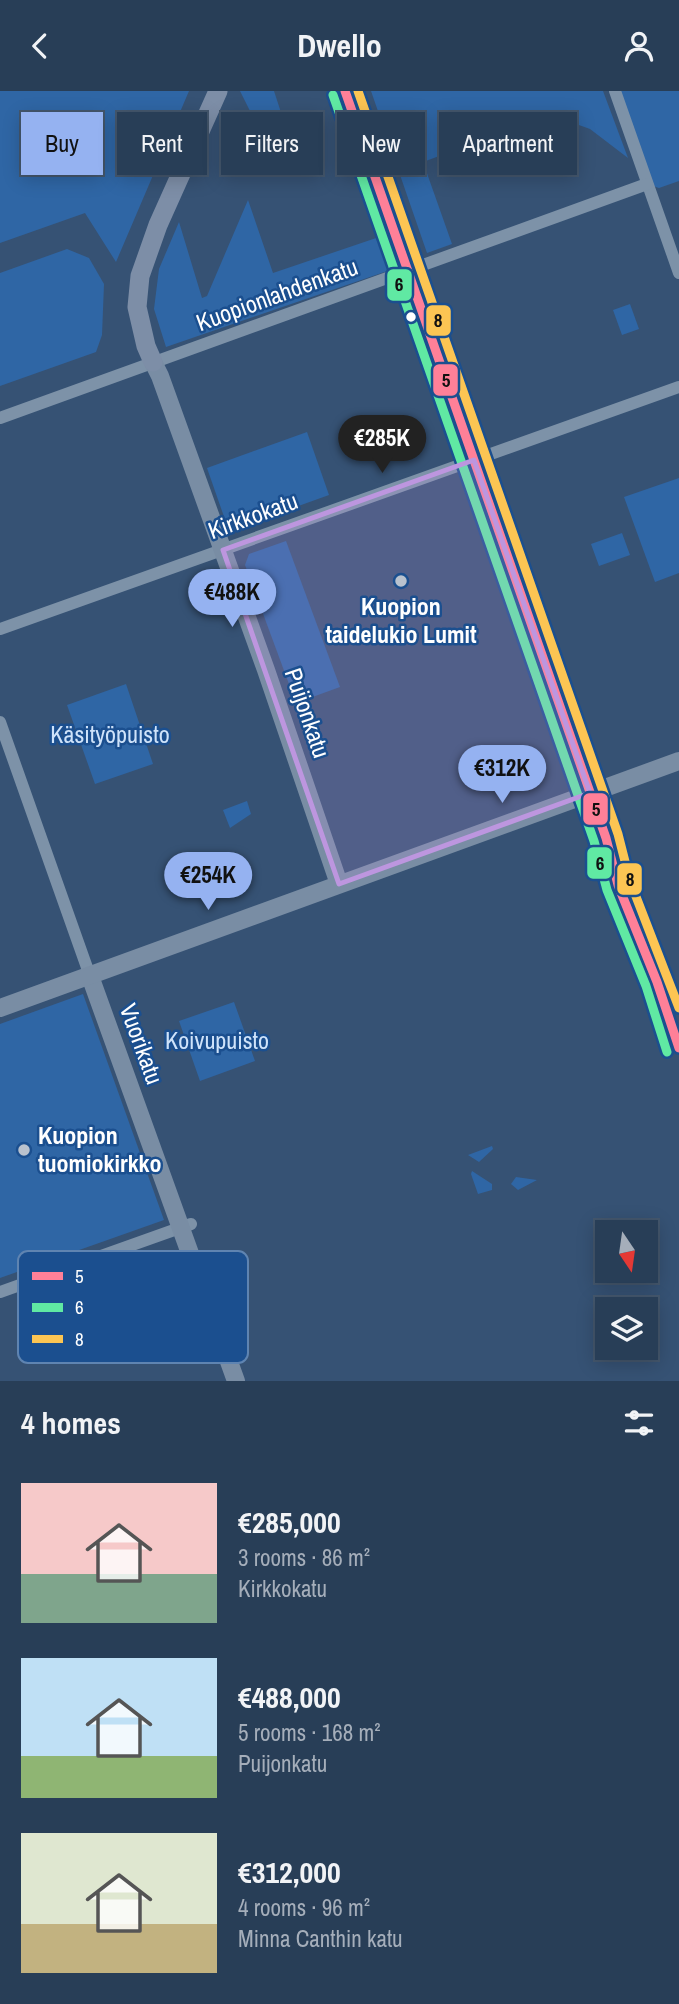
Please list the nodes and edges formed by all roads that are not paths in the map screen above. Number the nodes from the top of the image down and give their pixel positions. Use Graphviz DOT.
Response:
graph roads {
  1 [pos="218,91"];
  2 [pos="345,91"];
  3 [pos="615,91"];
  4 [pos="648,184"];
  5 [pos="409,269"];
  6 [pos="679,273"];
  7 [pos="153,362"];
  8 [pos="679,387"];
  9 [pos="0,418"];
  10 [pos="474,460"];
  11 [pos="223,550"];
  12 [pos="0,629"];
  13 [pos="0,722"];
  14 [pos="679,761"];
  15 [pos="590,793"];
  16 [pos="606,838"];
  17 [pos="339,884"];
  18 [pos="90,976"];
  19 [pos="0,1008"];
  20 [pos="186,1226"];
  21 [pos="116,1251"];
  22 [pos="194,1251"];
  23 [pos="18,1286"];
  24 [pos="0,1292"];
  25 [pos="230,1363"];
  26 [pos="236,1381"];
  1 -- 7 [label="main road"];
  2 -- 5 [label="main road"];
  3 -- 4 [label="street"];
  4 -- 5 [label="street, Kuopionlahdenkatu"];
  4 -- 6 [label="street"];
  5 -- 7 [label="street, Kuopionlahdenkatu"];
  5 -- 10 [label="main road"];
  7 -- 9 [label="street, Kuopionlahdenkatu"];
  7 -- 11 [label="main road, Puijonkatu"];
  8 -- 10 [label="street, Kirkkokatu"];
  10 -- 11 [label="street, Kirkkokatu"];
  10 -- 15 [label="main road"];
  11 -- 12 [label="street, Kirkkokatu"];
  11 -- 17 [label="main road, Puijonkatu"];
  13 -- 18 [label="street, Vuorikatu"];
  14 -- 15 [label="main road"];
  15 -- 16 [label="street"];
  15 -- 17 [label="main road"];
  17 -- 18 [label="main road"];
  18 -- 19 [label="main road"];
  18 -- 20 [label="main road, Vuorikatu"];
  20 -- 21 [label="street"];
  20 -- 22 [label="main road, Vuorikatu"];
  23 -- 24 [label="street"];
  25 -- 26 [label="main road, Vuorikatu"];
}
